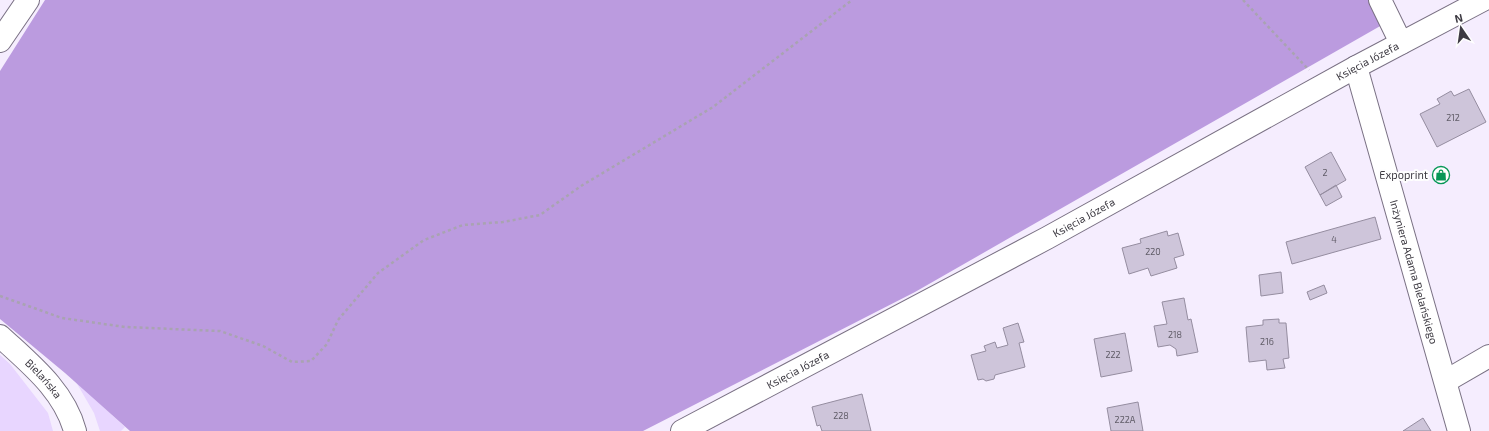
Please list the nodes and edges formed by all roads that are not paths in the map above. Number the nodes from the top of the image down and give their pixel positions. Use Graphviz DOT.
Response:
graph roads {
  1 [pos="28,0"];
  2 [pos="1380,0"];
  3 [pos="1483,0"];
  4 [pos="0,41"];
  5 [pos="1401,43"];
  6 [pos="1356,67"];
  7 [pos="0,336"];
  8 [pos="1489,356"];
  9 [pos="1446,381"];
  10 [pos="75,431"];
  11 [pos="682,431"];
  12 [pos="1459,431"];
  1 -- 4 [label="street"];
  2 -- 5 [label="street"];
  3 -- 5 [label="street, Księcia Józefa"];
  5 -- 6 [label="street, Księcia Józefa"];
  6 -- 9 [label="street, Inżyniera Adama Bielańskiego"];
  6 -- 11 [label="street, Księcia Józefa"];
  7 -- 10 [label="street, Bielańska"];
  8 -- 9 [label="street"];
  9 -- 12 [label="street, Inżyniera Adama Bielańskiego"];
}
